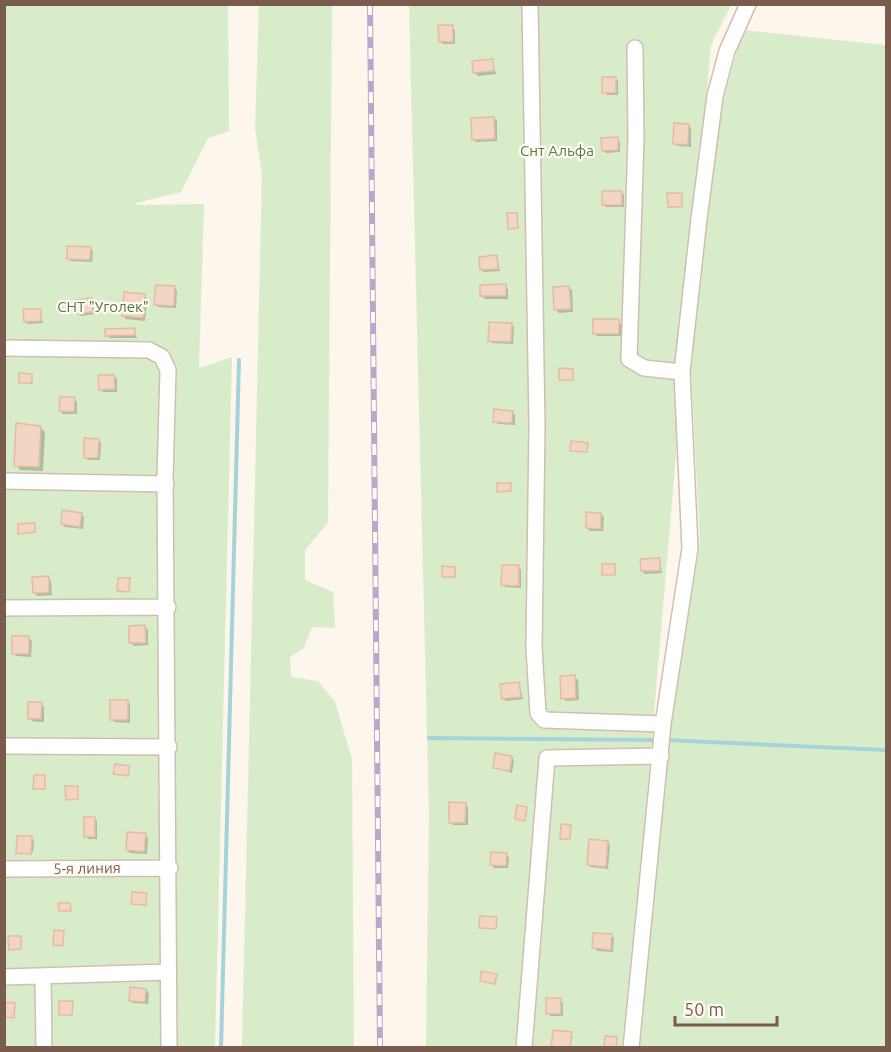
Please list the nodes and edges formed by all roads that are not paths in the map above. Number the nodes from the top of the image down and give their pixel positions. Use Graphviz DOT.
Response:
graph roads {
  1 [pos="530,4"];
  2 [pos="748,4"];
  3 [pos="635,48"];
  4 [pos="4,348"];
  5 [pos="682,372"];
  6 [pos="4,481"];
  7 [pos="166,484"];
  8 [pos="168,607"];
  9 [pos="4,608"];
  10 [pos="663,724"];
  11 [pos="4,746"];
  12 [pos="169,747"];
  13 [pos="661,756"];
  14 [pos="170,868"];
  15 [pos="4,869"];
  16 [pos="168,972"];
  17 [pos="43,976"];
  18 [pos="4,977"];
  19 [pos="44,1047"];
  20 [pos="169,1047"];
  21 [pos="524,1047"];
  22 [pos="631,1047"];
  1 -- 10 [label="street"];
  2 -- 5 [label="street"];
  3 -- 5 [label="street"];
  4 -- 7 [label="street"];
  5 -- 10 [label="street"];
  6 -- 7 [label="street"];
  7 -- 8 [label="street"];
  8 -- 9 [label="street"];
  8 -- 12 [label="street"];
  10 -- 13 [label="street"];
  11 -- 12 [label="street"];
  12 -- 14 [label="street"];
  13 -- 21 [label="street"];
  13 -- 22 [label="street"];
  14 -- 15 [label="street, 5-я линия"];
  14 -- 16 [label="street"];
  16 -- 17 [label="street"];
  16 -- 20 [label="street"];
  17 -- 18 [label="street"];
  17 -- 19 [label="street"];
}
